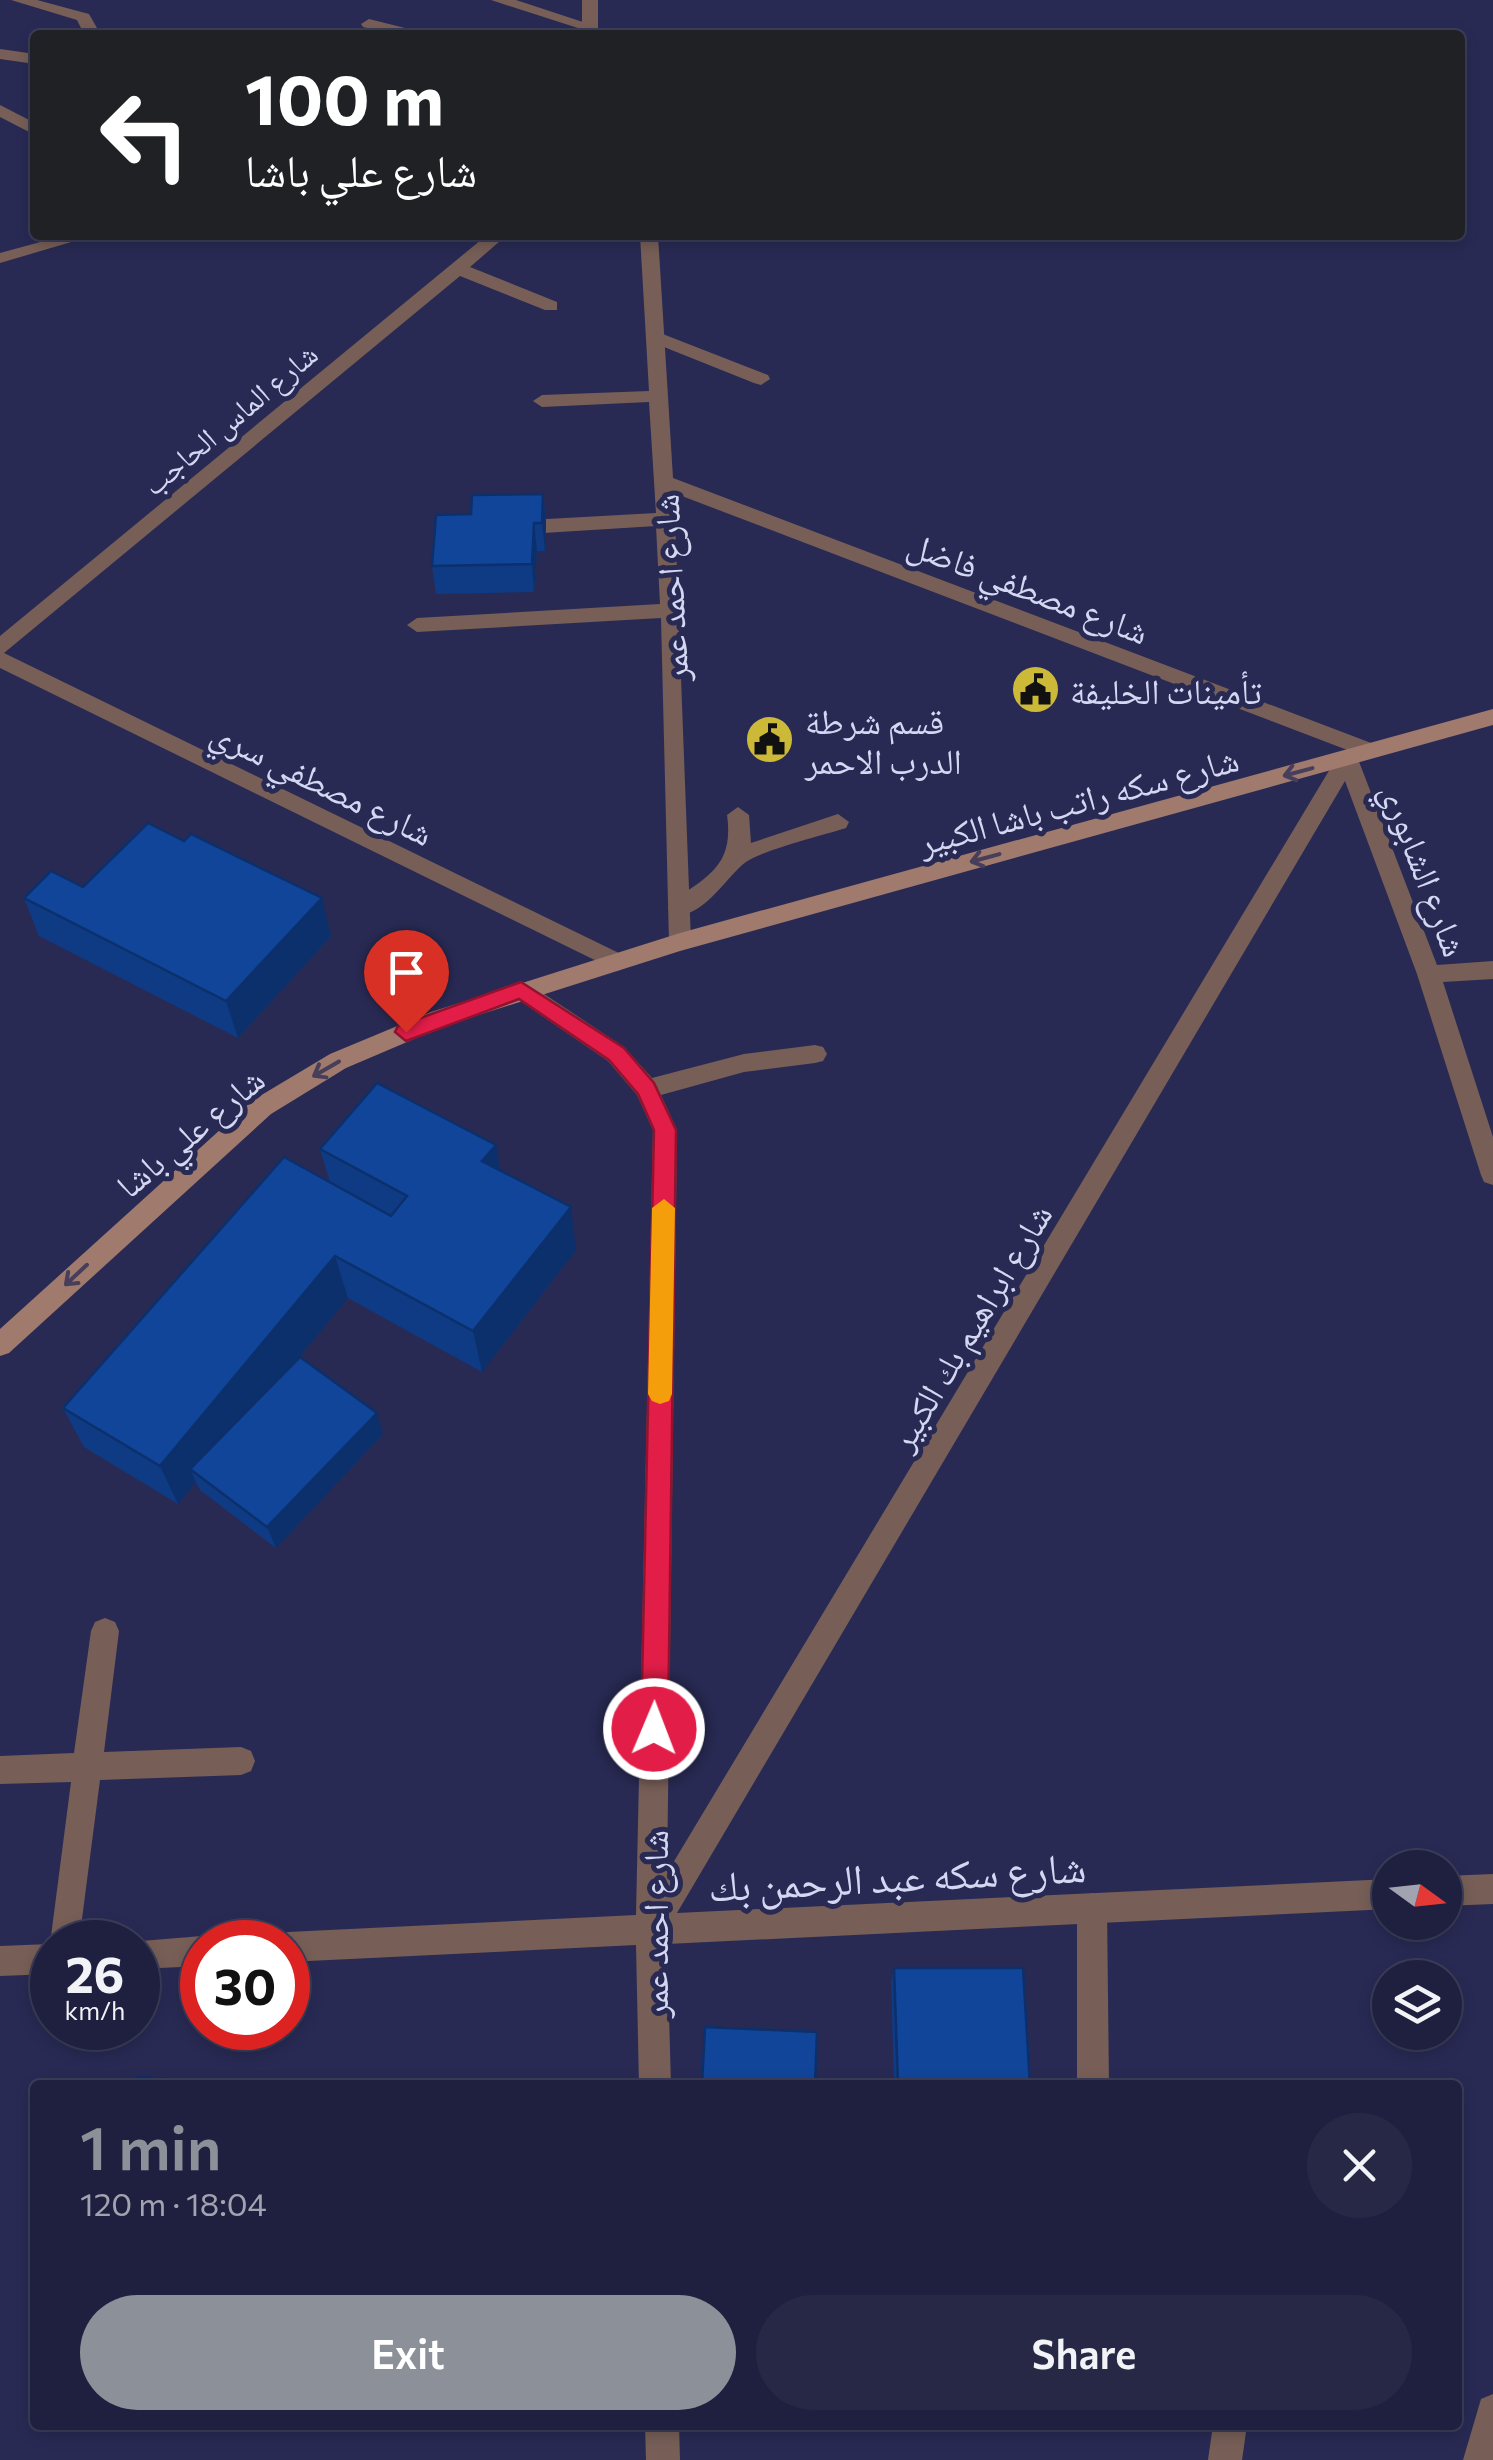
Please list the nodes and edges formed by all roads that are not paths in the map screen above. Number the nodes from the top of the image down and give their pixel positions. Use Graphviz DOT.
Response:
graph roads {
  1 [pos="19,0"];
  2 [pos="499,0"];
  3 [pos="590,0"];
  4 [pos="370,24"];
  5 [pos="87,30"];
  6 [pos="395,30"];
  7 [pos="587,30"];
  8 [pos="590,30"];
  9 [pos="0,54"];
  10 [pos="30,58"];
  11 [pos="0,110"];
  12 [pos="30,127"];
  13 [pos="67,240"];
  14 [pos="492,240"];
  15 [pos="649,240"];
  16 [pos="0,258"];
  17 [pos="456,268"];
  18 [pos="551,306"];
  19 [pos="655,338"];
  20 [pos="761,379"];
  21 [pos="658,396"];
  22 [pos="542,401"];
  23 [pos="664,482"];
  24 [pos="666,519"];
  25 [pos="490,529"];
  26 [pos="672,610"];
  27 [pos="418,625"];
  28 [pos="0,648"];
  29 [pos="0,659"];
  30 [pos="1493,717"];
  31 [pos="1359,755"];
  32 [pos="738,815"];
  33 [pos="838,822"];
  34 [pos="738,856"];
  35 [pos="679,908"];
  36 [pos="680,942"];
  37 [pos="617,962"];
  38 [pos="1493,970"];
  39 [pos="1429,974"];
  40 [pos="521,990"];
  41 [pos="815,1054"];
  42 [pos="646,1089"];
  43 [pos="1493,1175"];
  44 [pos="0,1345"];
  45 [pos="105,1631"];
  46 [pos="241,1762"];
  47 [pos="88,1767"];
  48 [pos="0,1770"];
  49 [pos="1493,1889"];
  50 [pos="1462,1890"];
  51 [pos="1372,1895"];
  52 [pos="1092,1908"];
  53 [pos="67,1920"];
  54 [pos="651,1928"];
  55 [pos="310,1946"];
  56 [pos="30,1959"];
  57 [pos="0,1961"];
  58 [pos="655,2080"];
  59 [pos="1092,2080"];
  60 [pos="1493,2411"];
  61 [pos="662,2430"];
  62 [pos="1229,2430"];
  63 [pos="663,2460"];
  64 [pos="1224,2460"];
  65 [pos="1480,2460"];
  1 -- 5 [label="street"];
  2 -- 7 [label="street"];
  3 -- 8 [label="street"];
  4 -- 6 [label="street"];
  9 -- 10 [label="street"];
  11 -- 12 [label="street"];
  13 -- 16 [label="street"];
  14 -- 17 [label="street, شارع الماس الحاجب"];
  15 -- 19 [label="street, شارع احمد عمر"];
  17 -- 18 [label="street"];
  17 -- 28 [label="street, شارع الماس الحاجب"];
  19 -- 20 [label="street"];
  19 -- 21 [label="street, شارع احمد عمر"];
  21 -- 22 [label="street"];
  21 -- 23 [label="street, شارع احمد عمر"];
  23 -- 24 [label="street, شارع احمد عمر"];
  23 -- 31 [label="street, شارع مصطفي فاضل"];
  24 -- 25 [label="street"];
  24 -- 26 [label="street, شارع احمد عمر"];
  26 -- 27 [label="street"];
  26 -- 35 [label="street, شارع احمد عمر"];
  29 -- 37 [label="street, شارع مصطفي سري"];
  30 -- 31 [label="main road, شارع سكه راتب باشا الكبير"];
  31 -- 36 [label="main road, شارع سكه راتب باشا الكبير, one-way"];
  31 -- 39 [label="street, شارع الشابوري"];
  31 -- 54 [label="street, شارع ابراهيم بك الكبير"];
  32 -- 34 [label="street"];
  33 -- 34 [label="street"];
  34 -- 35 [label="street"];
  35 -- 36 [label="street, شارع احمد عمر"];
  36 -- 37 [label="main road, شارع علي باشا"];
  37 -- 40 [label="main road, شارع علي باشا"];
  38 -- 39 [label="street"];
  39 -- 43 [label="street, شارع الشابوري"];
  40 -- 42 [label="street, شارع احمد عمر"];
  40 -- 44 [label="main road, شارع علي باشا, one-way"];
  41 -- 42 [label="street"];
  42 -- 54 [label="street, شارع احمد عمر"];
  45 -- 47 [label="street"];
  46 -- 47 [label="street"];
  47 -- 48 [label="street"];
  47 -- 53 [label="street"];
  49 -- 50 [label="street"];
  51 -- 52 [label="street, شارع سكه عبد الرحمن بك"];
  52 -- 54 [label="street, شارع سكه عبد الرحمن بك"];
  52 -- 59 [label="street"];
  54 -- 55 [label="street, شارع سكه عبد الرحمن بك"];
  54 -- 58 [label="street, شارع احمد عمر"];
  56 -- 57 [label="street"];
  60 -- 65 [label="street"];
  61 -- 63 [label="street"];
  62 -- 64 [label="street"];
}
